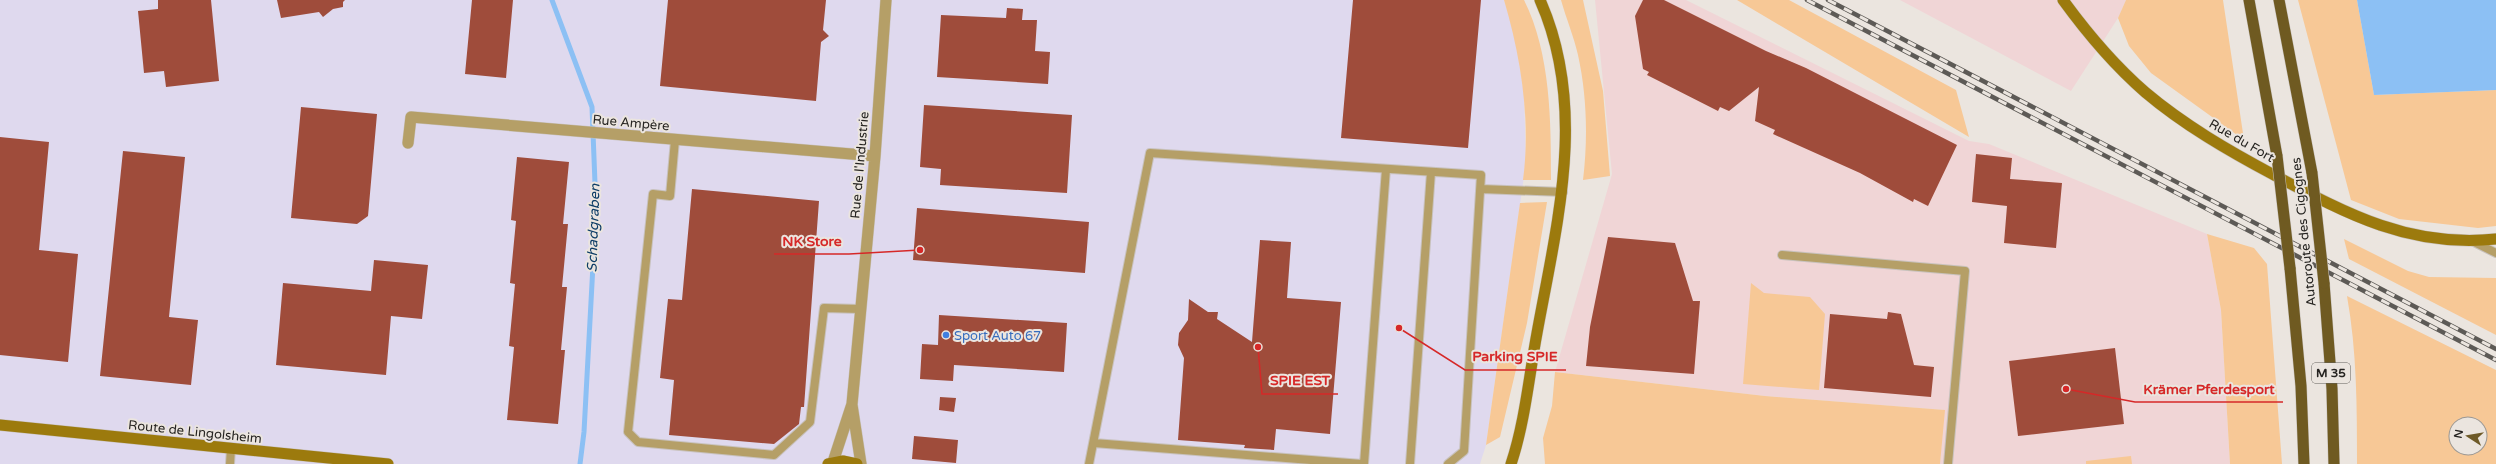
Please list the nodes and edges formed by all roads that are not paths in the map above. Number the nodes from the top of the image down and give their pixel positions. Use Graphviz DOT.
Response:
graph roads {
  1 [pos="886,0"];
  2 [pos="1540,0"];
  3 [pos="2063,0"];
  4 [pos="2249,0"];
  5 [pos="2279,0"];
  6 [pos="676,140"];
  7 [pos="408,143"];
  8 [pos="875,156"];
  9 [pos="1386,169"];
  10 [pos="1431,172"];
  11 [pos="1481,189"];
  12 [pos="1563,192"];
  13 [pos="2496,239"];
  14 [pos="2472,241"];
  15 [pos="2496,253"];
  16 [pos="1782,255"];
  17 [pos="860,309"];
  18 [pos="852,404"];
  19 [pos="0,425"];
  20 [pos="1094,443"];
  21 [pos="231,448"];
  22 [pos="831,463"];
  23 [pos="230,464"];
  24 [pos="388,464"];
  25 [pos="857,464"];
  26 [pos="861,464"];
  27 [pos="1089,464"];
  28 [pos="1363,464"];
  29 [pos="1410,464"];
  30 [pos="1448,464"];
  31 [pos="1512,464"];
  32 [pos="1948,464"];
  33 [pos="2304,464"];
  34 [pos="2334,464"];
  1 -- 8 [label="street, Rue de l'Industrie"];
  2 -- 12 [label="main road"];
  3 -- 14 [label="main road, Rue du Fort"];
  4 -- 33 [label="highway, Autoroute des Cigognes / M 35, bridge"];
  5 -- 34 [label="highway, Autoroute des Cigognes / M 35, bridge"];
  6 -- 7 [label="street, Rue Ampère"];
  6 -- 8 [label="street, Rue Ampère"];
  6 -- 17 [label="lane"];
  8 -- 17 [label="street, Rue de l'Industrie"];
  9 -- 10 [label="lane"];
  9 -- 20 [label="lane"];
  9 -- 28 [label="lane"];
  10 -- 11 [label="lane"];
  10 -- 29 [label="lane"];
  11 -- 12 [label="lane"];
  11 -- 30 [label="lane"];
  12 -- 31 [label="main road"];
  13 -- 14 [label="main road, Rue du Fort"];
  14 -- 15 [label="lane"];
  16 -- 32 [label="lane"];
  17 -- 18 [label="street, Rue de l'Industrie"];
  18 -- 22 [label="street, Rue de l'Industrie"];
  18 -- 26 [label="street, Rue de l'Industrie"];
  19 -- 21 [label="main road, Route de Lingolsheim"];
  20 -- 27 [label="lane"];
  20 -- 28 [label="lane"];
  21 -- 23 [label="lane"];
  21 -- 24 [label="main road, Route de Lingolsheim"];
  22 -- 25 [label="main road"];
}
